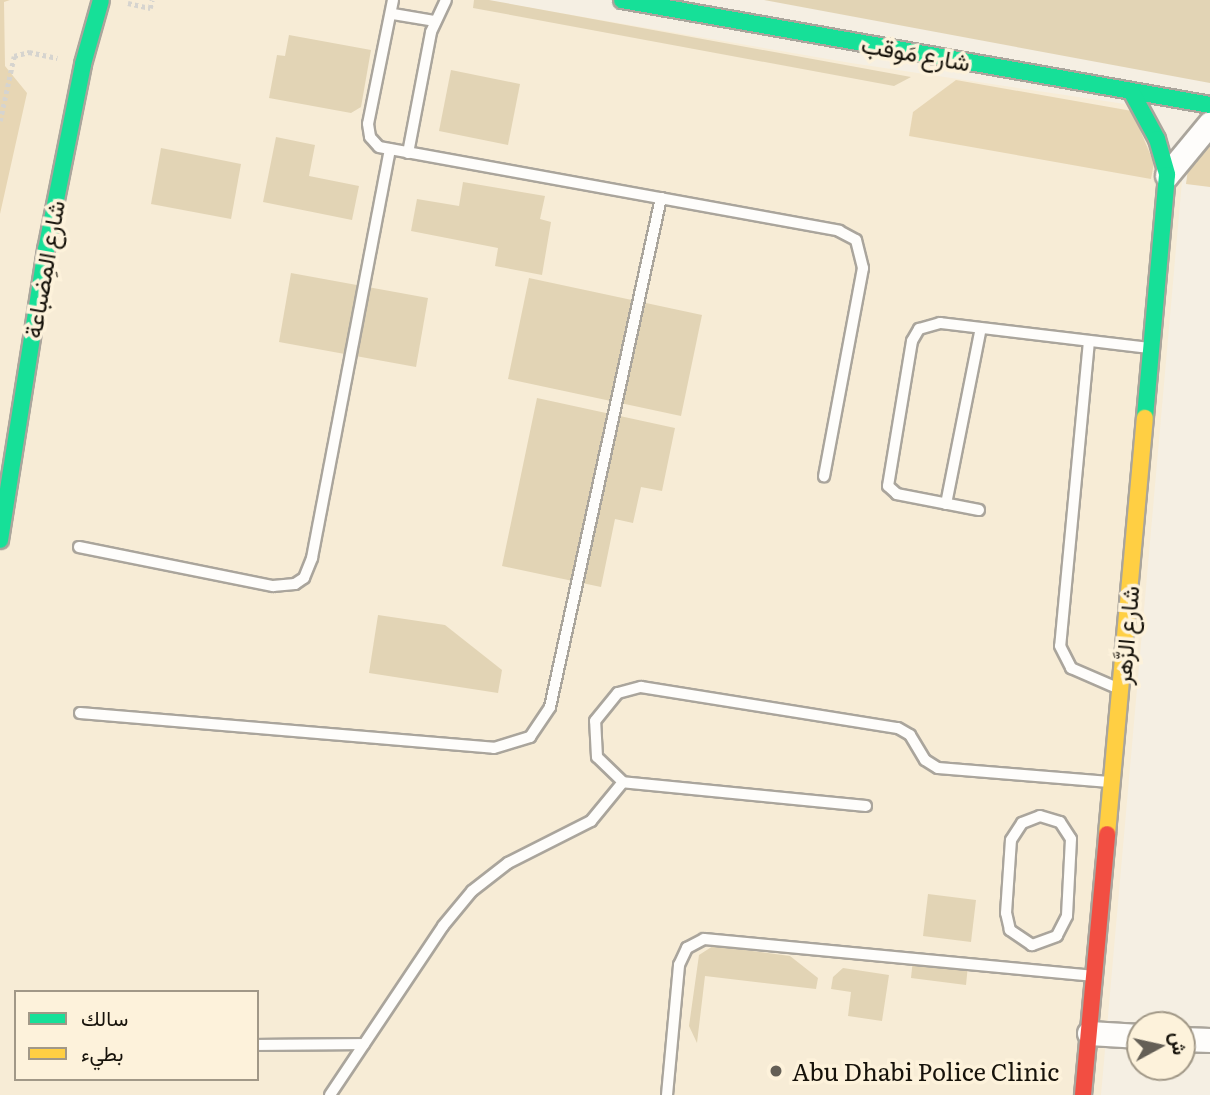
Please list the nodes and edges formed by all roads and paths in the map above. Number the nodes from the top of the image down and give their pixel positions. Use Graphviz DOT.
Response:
graph roads {
  1 [pos="102,0"];
  2 [pos="152,0"];
  3 [pos="393,0"];
  4 [pos="446,0"];
  5 [pos="622,0"];
  6 [pos="124,3"];
  7 [pos="393,14"];
  8 [pos="435,21"];
  9 [pos="83,64"];
  10 [pos="1132,91"];
  11 [pos="1210,105"];
  12 [pos="0,117"];
  13 [pos="1210,123"];
  14 [pos="385,148"];
  15 [pos="408,153"];
  16 [pos="1167,174"];
  17 [pos="661,198"];
  18 [pos="981,328"];
  19 [pos="1089,341"];
  20 [pos="1151,348"];
  21 [pos="824,476"];
  22 [pos="946,504"];
  23 [pos="979,510"];
  24 [pos="0,540"];
  25 [pos="79,547"];
  26 [pos="1120,689"];
  27 [pos="80,713"];
  28 [pos="623,782"];
  29 [pos="1111,782"];
  30 [pos="866,806"];
  31 [pos="1083,918"];
  32 [pos="1094,976"];
  33 [pos="1089,1032"];
  34 [pos="1126,1035"];
  35 [pos="364,1044"];
  36 [pos="259,1045"];
  37 [pos="330,1095"];
  38 [pos="667,1095"];
  39 [pos="1083,1095"];
  1 -- 9 [label="street, شارع المِضباعة"];
  2 -- 6 [label="path"];
  3 -- 7 [label="lane"];
  4 -- 8 [label="lane"];
  5 -- 10 [label="street, شارع مَوقب"];
  7 -- 8 [label="lane"];
  7 -- 14 [label="lane"];
  8 -- 15 [label="lane"];
  9 -- 12 [label="path"];
  9 -- 24 [label="street, شارع المِضباعة"];
  10 -- 11 [label="street, شارع مَوقب"];
  10 -- 16 [label="street, شارع الزَّهر"];
  13 -- 16 [label="street"];
  14 -- 15 [label="lane"];
  14 -- 25 [label="lane"];
  15 -- 17 [label="lane"];
  16 -- 20 [label="street, شارع الزَّهر"];
  17 -- 21 [label="lane"];
  17 -- 27 [label="lane"];
  18 -- 19 [label="lane"];
  18 -- 22 [label="lane"];
  18 -- 22 [label="lane"];
  19 -- 20 [label="lane"];
  19 -- 26 [label="lane"];
  20 -- 26 [label="street, شارع الزَّهر"];
  22 -- 23 [label="lane"];
  26 -- 29 [label="street, شارع الزَّهر"];
  28 -- 29 [label="lane"];
  28 -- 30 [label="lane"];
  28 -- 35 [label="lane"];
  29 -- 31 [label="street, شارع الزَّهر"];
  31 -- 31 [label="lane"];
  31 -- 32 [label="street, شارع الزَّهر"];
  32 -- 33 [label="street, شارع الزَّهر"];
  32 -- 38 [label="lane"];
  33 -- 34 [label="street"];
  33 -- 39 [label="street, شارع الزَّهر"];
  35 -- 36 [label="lane"];
  35 -- 37 [label="lane"];
}
